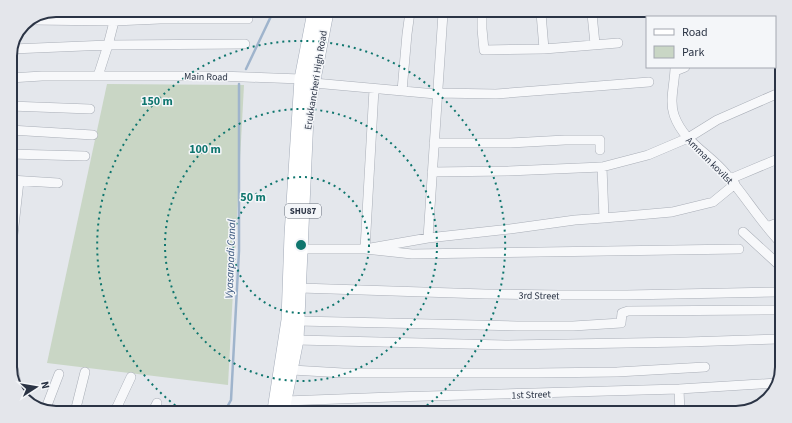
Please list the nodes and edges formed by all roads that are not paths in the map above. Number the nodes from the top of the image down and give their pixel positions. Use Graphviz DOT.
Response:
graph roads {
  1 [pos="115,17"];
  2 [pos="313,17"];
  3 [pos="326,17"];
  4 [pos="409,17"];
  5 [pos="443,17"];
  6 [pos="482,17"];
  7 [pos="541,17"];
  8 [pos="592,17"];
  9 [pos="248,19"];
  10 [pos="40,20"];
  11 [pos="114,21"];
  12 [pos="618,43"];
  13 [pos="245,44"];
  14 [pos="595,44"];
  15 [pos="108,45"];
  16 [pos="18,49"];
  17 [pos="544,49"];
  18 [pos="675,69"];
  19 [pos="98,76"];
  20 [pos="17,78"];
  21 [pos="307,81"];
  22 [pos="649,82"];
  23 [pos="374,89"];
  24 [pos="402,91"];
  25 [pos="438,93"];
  26 [pos="775,95"];
  27 [pos="17,106"];
  28 [pos="90,110"];
  29 [pos="17,131"];
  30 [pos="93,136"];
  31 [pos="688,138"];
  32 [pos="434,143"];
  33 [pos="600,150"];
  34 [pos="17,154"];
  35 [pos="85,156"];
  36 [pos="775,161"];
  37 [pos="602,167"];
  38 [pos="432,172"];
  39 [pos="17,181"];
  40 [pos="733,182"];
  41 [pos="58,183"];
  42 [pos="604,218"];
  43 [pos="775,224"];
  44 [pos="767,227"];
  45 [pos="743,232"];
  46 [pos="775,236"];
  47 [pos="428,238"];
  48 [pos="301,249"];
  49 [pos="366,249"];
  50 [pos="739,249"];
  51 [pos="775,261"];
  52 [pos="300,288"];
  53 [pos="775,292"];
  54 [pos="775,310"];
  55 [pos="298,321"];
  56 [pos="775,339"];
  57 [pos="297,340"];
  58 [pos="706,367"];
  59 [pos="292,370"];
  60 [pos="86,372"];
  61 [pos="59,374"];
  62 [pos="131,377"];
  63 [pos="771,383"];
  64 [pos="679,390"];
  65 [pos="47,405"];
  66 [pos="284,405"];
  67 [pos="77,406"];
  68 [pos="117,406"];
  69 [pos="275,406"];
  70 [pos="680,406"];
  1 -- 11 [label="street"];
  2 -- 21 [label="main road, SHU87"];
  3 -- 21 [label="main road, Erukkancheri High Road / SHU87"];
  4 -- 24 [label="street"];
  5 -- 25 [label="street"];
  6 -- 17 [label="street"];
  7 -- 17 [label="street"];
  8 -- 14 [label="street"];
  9 -- 11 [label="street"];
  10 -- 11 [label="street"];
  11 -- 15 [label="street"];
  12 -- 14 [label="street"];
  13 -- 15 [label="street"];
  14 -- 17 [label="street"];
  15 -- 16 [label="street"];
  15 -- 19 [label="street"];
  18 -- 31 [label="street, Amman kovilst"];
  19 -- 20 [label="street, Main Road"];
  19 -- 21 [label="street, Main Road"];
  21 -- 23 [label="street, Main Road"];
  21 -- 48 [label="main road, Erukkancheri High Road / SHU87"];
  21 -- 69 [label="main road, SHU87"];
  22 -- 25 [label="street, Main Road"];
  23 -- 24 [label="street, Main Road"];
  23 -- 49 [label="street"];
  24 -- 25 [label="street, Main Road"];
  25 -- 32 [label="street"];
  26 -- 31 [label="street"];
  27 -- 28 [label="street"];
  29 -- 30 [label="street"];
  31 -- 37 [label="street"];
  31 -- 40 [label="street, Amman kovilst"];
  32 -- 33 [label="street"];
  32 -- 38 [label="street"];
  34 -- 35 [label="street"];
  36 -- 40 [label="street"];
  37 -- 38 [label="street"];
  37 -- 42 [label="street"];
  38 -- 47 [label="street"];
  39 -- 41 [label="street"];
  40 -- 42 [label="street"];
  40 -- 44 [label="street, Amman kovilst"];
  42 -- 47 [label="street"];
  43 -- 44 [label="street"];
  44 -- 46 [label="street, Amman kovilst"];
  45 -- 51 [label="street"];
  47 -- 49 [label="street"];
  48 -- 49 [label="street"];
  48 -- 52 [label="main road, Erukkancheri High Road / SHU87"];
  49 -- 50 [label="street"];
  52 -- 53 [label="street, 3rd Street"];
  52 -- 55 [label="main road, Erukkancheri High Road / SHU87"];
  54 -- 55 [label="street"];
  55 -- 57 [label="main road, Erukkancheri High Road / SHU87"];
  56 -- 57 [label="street"];
  57 -- 59 [label="main road, Erukkancheri High Road / SHU87"];
  58 -- 59 [label="street"];
  59 -- 66 [label="main road, Erukkancheri High Road / SHU87"];
  60 -- 67 [label="street"];
  61 -- 65 [label="street"];
  62 -- 68 [label="street"];
  63 -- 64 [label="street, 1st Street"];
  64 -- 66 [label="street, 1st Street"];
  64 -- 70 [label="street"];
}
